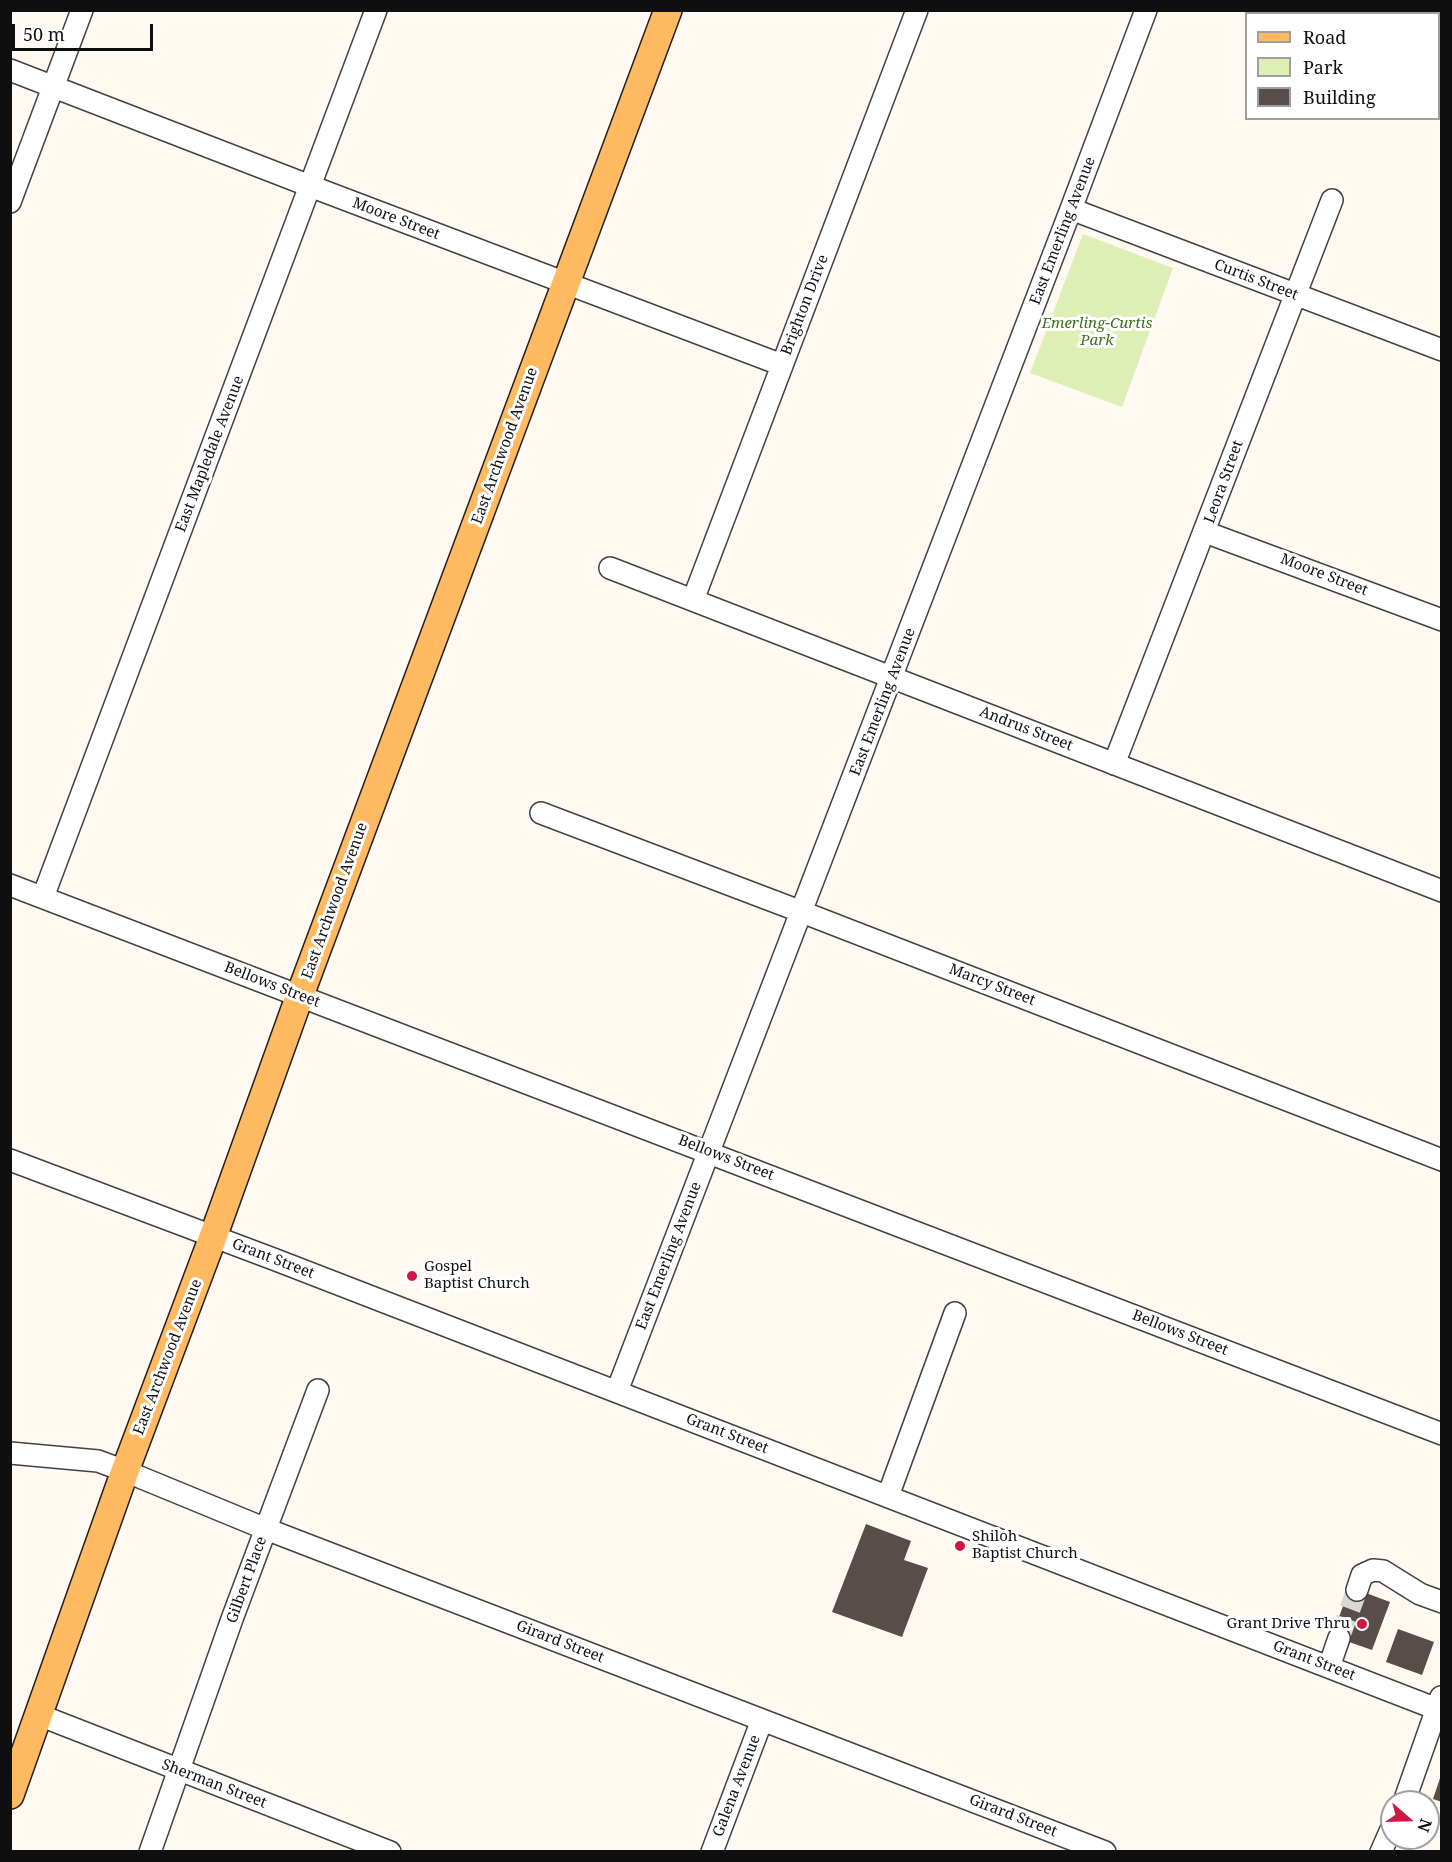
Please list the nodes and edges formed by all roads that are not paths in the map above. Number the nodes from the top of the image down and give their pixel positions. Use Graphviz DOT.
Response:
graph roads {
  1 [pos="82,10"];
  2 [pos="376,10"];
  3 [pos="668,10"];
  4 [pos="917,10"];
  5 [pos="1146,10"];
  6 [pos="10,70"];
  7 [pos="54,87"];
  8 [pos="310,186"];
  9 [pos="1332,200"];
  10 [pos="10,202"];
  11 [pos="1071,209"];
  12 [pos="566,283"];
  13 [pos="1294,295"];
  14 [pos="1442,350"];
  15 [pos="782,365"];
  16 [pos="1205,532"];
  17 [pos="610,568"];
  18 [pos="693,600"];
  19 [pos="1442,620"];
  20 [pos="892,677"];
  21 [pos="1114,764"];
  22 [pos="541,813"];
  23 [pos="10,885"];
  24 [pos="1442,891"];
  25 [pos="43,897"];
  26 [pos="802,912"];
  27 [pos="300,995"];
  28 [pos="708,1151"];
  29 [pos="10,1160"];
  30 [pos="1442,1160"];
  31 [pos="213,1237"];
  32 [pos="955,1313"];
  33 [pos="318,1390"];
  34 [pos="617,1392"];
  35 [pos="1441,1432"];
  36 [pos="10,1453"];
  37 [pos="125,1471"];
  38 [pos="888,1496"];
  39 [pos="266,1529"];
  40 [pos="1357,1590"];
  41 [pos="1442,1602"];
  42 [pos="1339,1638"];
  43 [pos="1329,1667"];
  44 [pos="1440,1705"];
  45 [pos="39,1715"];
  46 [pos="762,1720"];
  47 [pos="180,1771"];
  48 [pos="1408,1790"];
  49 [pos="10,1795"];
  50 [pos="150,1851"];
  51 [pos="390,1851"];
  52 [pos="712,1851"];
  53 [pos="1105,1851"];
  1 -- 7 [label="street"];
  2 -- 8 [label="street, East Mapledale Avenue"];
  3 -- 12 [label="main road, East Archwood Avenue"];
  4 -- 15 [label="street, Brighton Drive"];
  5 -- 11 [label="street, East Emerling Avenue"];
  6 -- 7 [label="street, Moore Street"];
  7 -- 8 [label="street, Moore Street"];
  7 -- 10 [label="street"];
  8 -- 12 [label="street, Moore Street"];
  8 -- 25 [label="street, East Mapledale Avenue"];
  9 -- 13 [label="street, Leora Street"];
  11 -- 13 [label="street, Curtis Street"];
  11 -- 20 [label="street, East Emerling Avenue"];
  12 -- 15 [label="street, Moore Street"];
  12 -- 27 [label="main road, East Archwood Avenue"];
  13 -- 14 [label="street, Curtis Street"];
  13 -- 16 [label="street, Leora Street"];
  15 -- 18 [label="street, Brighton Drive"];
  16 -- 19 [label="street, Moore Street"];
  16 -- 21 [label="street, Leora Street"];
  17 -- 18 [label="street, Andrus Street"];
  18 -- 20 [label="street, Andrus Street"];
  20 -- 21 [label="street, Andrus Street"];
  20 -- 26 [label="street, East Emerling Avenue"];
  21 -- 24 [label="street, Andrus Street"];
  22 -- 26 [label="street, Marcy Street"];
  23 -- 25 [label="street, Bellows Street"];
  25 -- 27 [label="street, Bellows Street"];
  26 -- 28 [label="street, East Emerling Avenue"];
  26 -- 30 [label="street, Marcy Street"];
  27 -- 28 [label="street, Bellows Street"];
  27 -- 31 [label="main road, East Archwood Avenue"];
  28 -- 34 [label="street, East Emerling Avenue"];
  28 -- 35 [label="street, Bellows Street"];
  29 -- 31 [label="street, Grant Street"];
  31 -- 34 [label="street, Grant Street"];
  31 -- 37 [label="main road, East Archwood Avenue"];
  32 -- 38 [label="street"];
  33 -- 39 [label="street, Gilbert Place"];
  34 -- 38 [label="street, Grant Street"];
  36 -- 37 [label="street, Girard Street"];
  37 -- 39 [label="street, Girard Street"];
  37 -- 45 [label="main road, East Archwood Avenue"];
  38 -- 43 [label="street, Grant Street"];
  39 -- 46 [label="street, Girard Street"];
  39 -- 47 [label="street, Gilbert Place"];
  40 -- 41 [label="street"];
  42 -- 43 [label="street"];
  43 -- 44 [label="street, Grant Street"];
  44 -- 48 [label="street"];
  45 -- 47 [label="street, Sherman Street"];
  45 -- 49 [label="main road, East Archwood Avenue"];
  46 -- 52 [label="street, Galena Avenue"];
  46 -- 53 [label="street, Girard Street"];
  47 -- 50 [label="street, Gilbert Place"];
  47 -- 51 [label="street, Sherman Street"];
}
